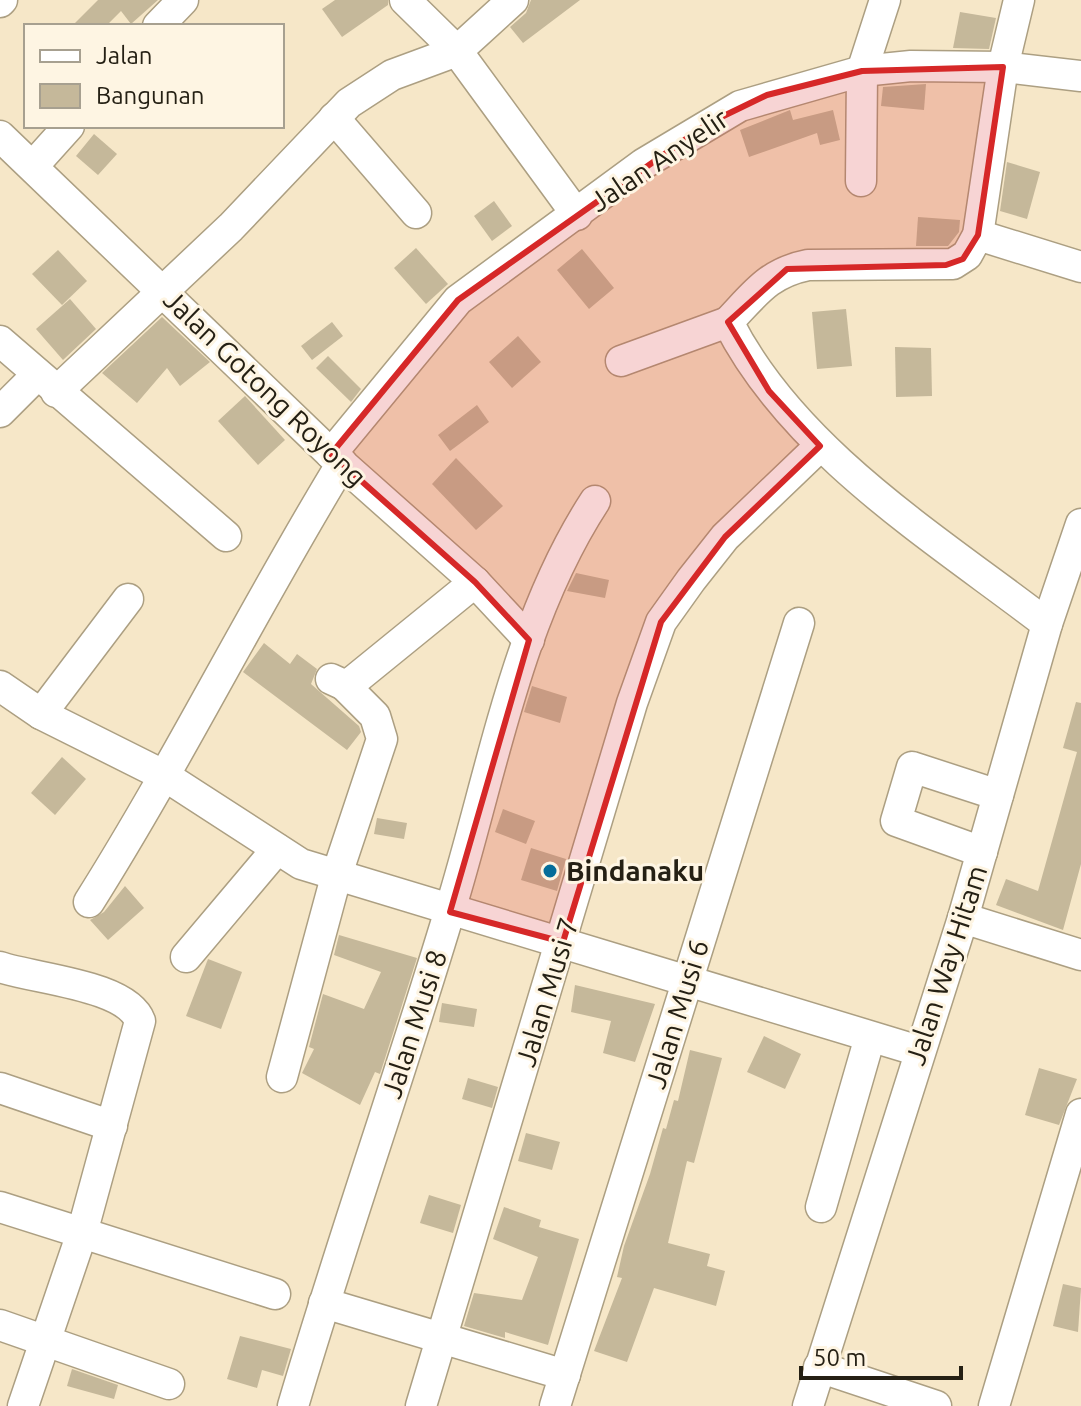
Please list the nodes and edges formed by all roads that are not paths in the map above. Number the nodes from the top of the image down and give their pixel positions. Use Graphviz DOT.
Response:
graph roads {
  1 [pos="183,0"];
  2 [pos="405,0"];
  3 [pos="513,0"];
  4 [pos="885,0"];
  5 [pos="1019,0"];
  6 [pos="160,24"];
  7 [pos="457,51"];
  8 [pos="1003,67"];
  9 [pos="862,71"];
  10 [pos="1081,76"];
  11 [pos="334,118"];
  12 [pos="67,128"];
  13 [pos="0,136"];
  14 [pos="33,166"];
  15 [pos="861,181"];
  16 [pos="416,213"];
  17 [pos="577,215"];
  18 [pos="978,235"];
  19 [pos="1081,267"];
  20 [pos="164,291"];
  21 [pos="728,322"];
  22 [pos="0,341"];
  23 [pos="621,361"];
  24 [pos="47,383"];
  25 [pos="0,412"];
  26 [pos="820,446"];
  27 [pos="337,458"];
  28 [pos="595,501"];
  29 [pos="226,536"];
  30 [pos="1079,539"];
  31 [pos="475,582"];
  32 [pos="128,599"];
  33 [pos="799,623"];
  34 [pos="1047,624"];
  35 [pos="529,640"];
  36 [pos="0,686"];
  37 [pos="41,714"];
  38 [pos="165,776"];
  39 [pos="998,795"];
  40 [pos="277,849"];
  41 [pos="982,852"];
  42 [pos="336,877"];
  43 [pos="89,902"];
  44 [pos="450,912"];
  45 [pos="963,918"];
  46 [pos="563,942"];
  47 [pos="1081,955"];
  48 [pos="186,957"];
  49 [pos="0,967"];
  50 [pos="686,983"];
  51 [pos="870,1037"];
  52 [pos="919,1051"];
  53 [pos="282,1077"];
  54 [pos="0,1088"];
  55 [pos="1081,1114"];
  56 [pos="112,1126"];
  57 [pos="0,1207"];
  58 [pos="821,1207"];
  59 [pos="82,1233"];
  60 [pos="275,1294"];
  61 [pos="324,1303"];
  62 [pos="0,1325"];
  63 [pos="442,1336"];
  64 [pos="46,1338"];
  65 [pos="819,1367"];
  66 [pos="565,1375"];
  67 [pos="169,1384"];
  68 [pos="23,1406"];
  69 [pos="293,1406"];
  70 [pos="421,1406"];
  71 [pos="555,1406"];
  72 [pos="808,1406"];
  73 [pos="936,1406"];
  74 [pos="994,1406"];
  1 -- 6 [label="street"];
  2 -- 7 [label="street"];
  3 -- 7 [label="street"];
  4 -- 9 [label="street"];
  5 -- 8 [label="street"];
  7 -- 11 [label="street"];
  7 -- 17 [label="street"];
  8 -- 9 [label="street, Jalan Anyelir"];
  8 -- 10 [label="street, Jalan Anyelir"];
  8 -- 18 [label="street"];
  9 -- 15 [label="street"];
  9 -- 17 [label="street, Jalan Anyelir"];
  11 -- 16 [label="street"];
  11 -- 20 [label="street"];
  12 -- 14 [label="street"];
  13 -- 14 [label="street, Jalan Gotong Royong"];
  14 -- 20 [label="street, Jalan Gotong Royong"];
  17 -- 27 [label="street, Jalan Anyelir"];
  18 -- 19 [label="street"];
  18 -- 21 [label="street"];
  20 -- 24 [label="street"];
  20 -- 27 [label="street, Jalan Gotong Royong"];
  21 -- 23 [label="street"];
  21 -- 26 [label="street"];
  22 -- 24 [label="street"];
  24 -- 25 [label="street"];
  24 -- 29 [label="street"];
  26 -- 34 [label="street"];
  26 -- 46 [label="street, Jalan Musi 7"];
  27 -- 31 [label="street, Jalan Gotong Royong"];
  27 -- 38 [label="street, Jalan Anyelir"];
  28 -- 35 [label="street, Jalan Musi 8"];
  30 -- 34 [label="street, Jalan Way Hitam"];
  31 -- 35 [label="street, Jalan Gotong Royong"];
  31 -- 42 [label="street"];
  32 -- 37 [label="street"];
  33 -- 50 [label="street, Jalan Musi 6"];
  34 -- 39 [label="street, Jalan Way Hitam"];
  35 -- 44 [label="street, Jalan Musi 8"];
  36 -- 37 [label="street"];
  37 -- 38 [label="street"];
  38 -- 40 [label="street"];
  38 -- 43 [label="street, Jalan Anyelir"];
  39 -- 41 [label="street, Jalan Way Hitam"];
  39 -- 41 [label="street"];
  40 -- 42 [label="street"];
  40 -- 48 [label="street"];
  41 -- 45 [label="street, Jalan Way Hitam"];
  42 -- 44 [label="street"];
  42 -- 53 [label="street"];
  44 -- 46 [label="street"];
  44 -- 61 [label="street, Jalan Musi 8"];
  45 -- 47 [label="street"];
  45 -- 52 [label="street, Jalan Way Hitam"];
  46 -- 50 [label="street"];
  46 -- 63 [label="street, Jalan Musi 7"];
  49 -- 56 [label="street"];
  50 -- 51 [label="street"];
  50 -- 66 [label="street, Jalan Musi 6"];
  51 -- 52 [label="street"];
  51 -- 58 [label="street"];
  52 -- 65 [label="street, Jalan Way Hitam"];
  54 -- 56 [label="street"];
  55 -- 74 [label="street"];
  56 -- 59 [label="street"];
  57 -- 59 [label="street"];
  59 -- 60 [label="street"];
  59 -- 64 [label="street"];
  61 -- 63 [label="street"];
  61 -- 69 [label="street, Jalan Musi 8"];
  62 -- 64 [label="street"];
  63 -- 66 [label="street"];
  63 -- 70 [label="street, Jalan Musi 7"];
  64 -- 67 [label="street"];
  64 -- 68 [label="street"];
  65 -- 72 [label="street, Jalan Way Hitam"];
  65 -- 73 [label="street"];
  66 -- 71 [label="street, Jalan Musi 6"];
}
